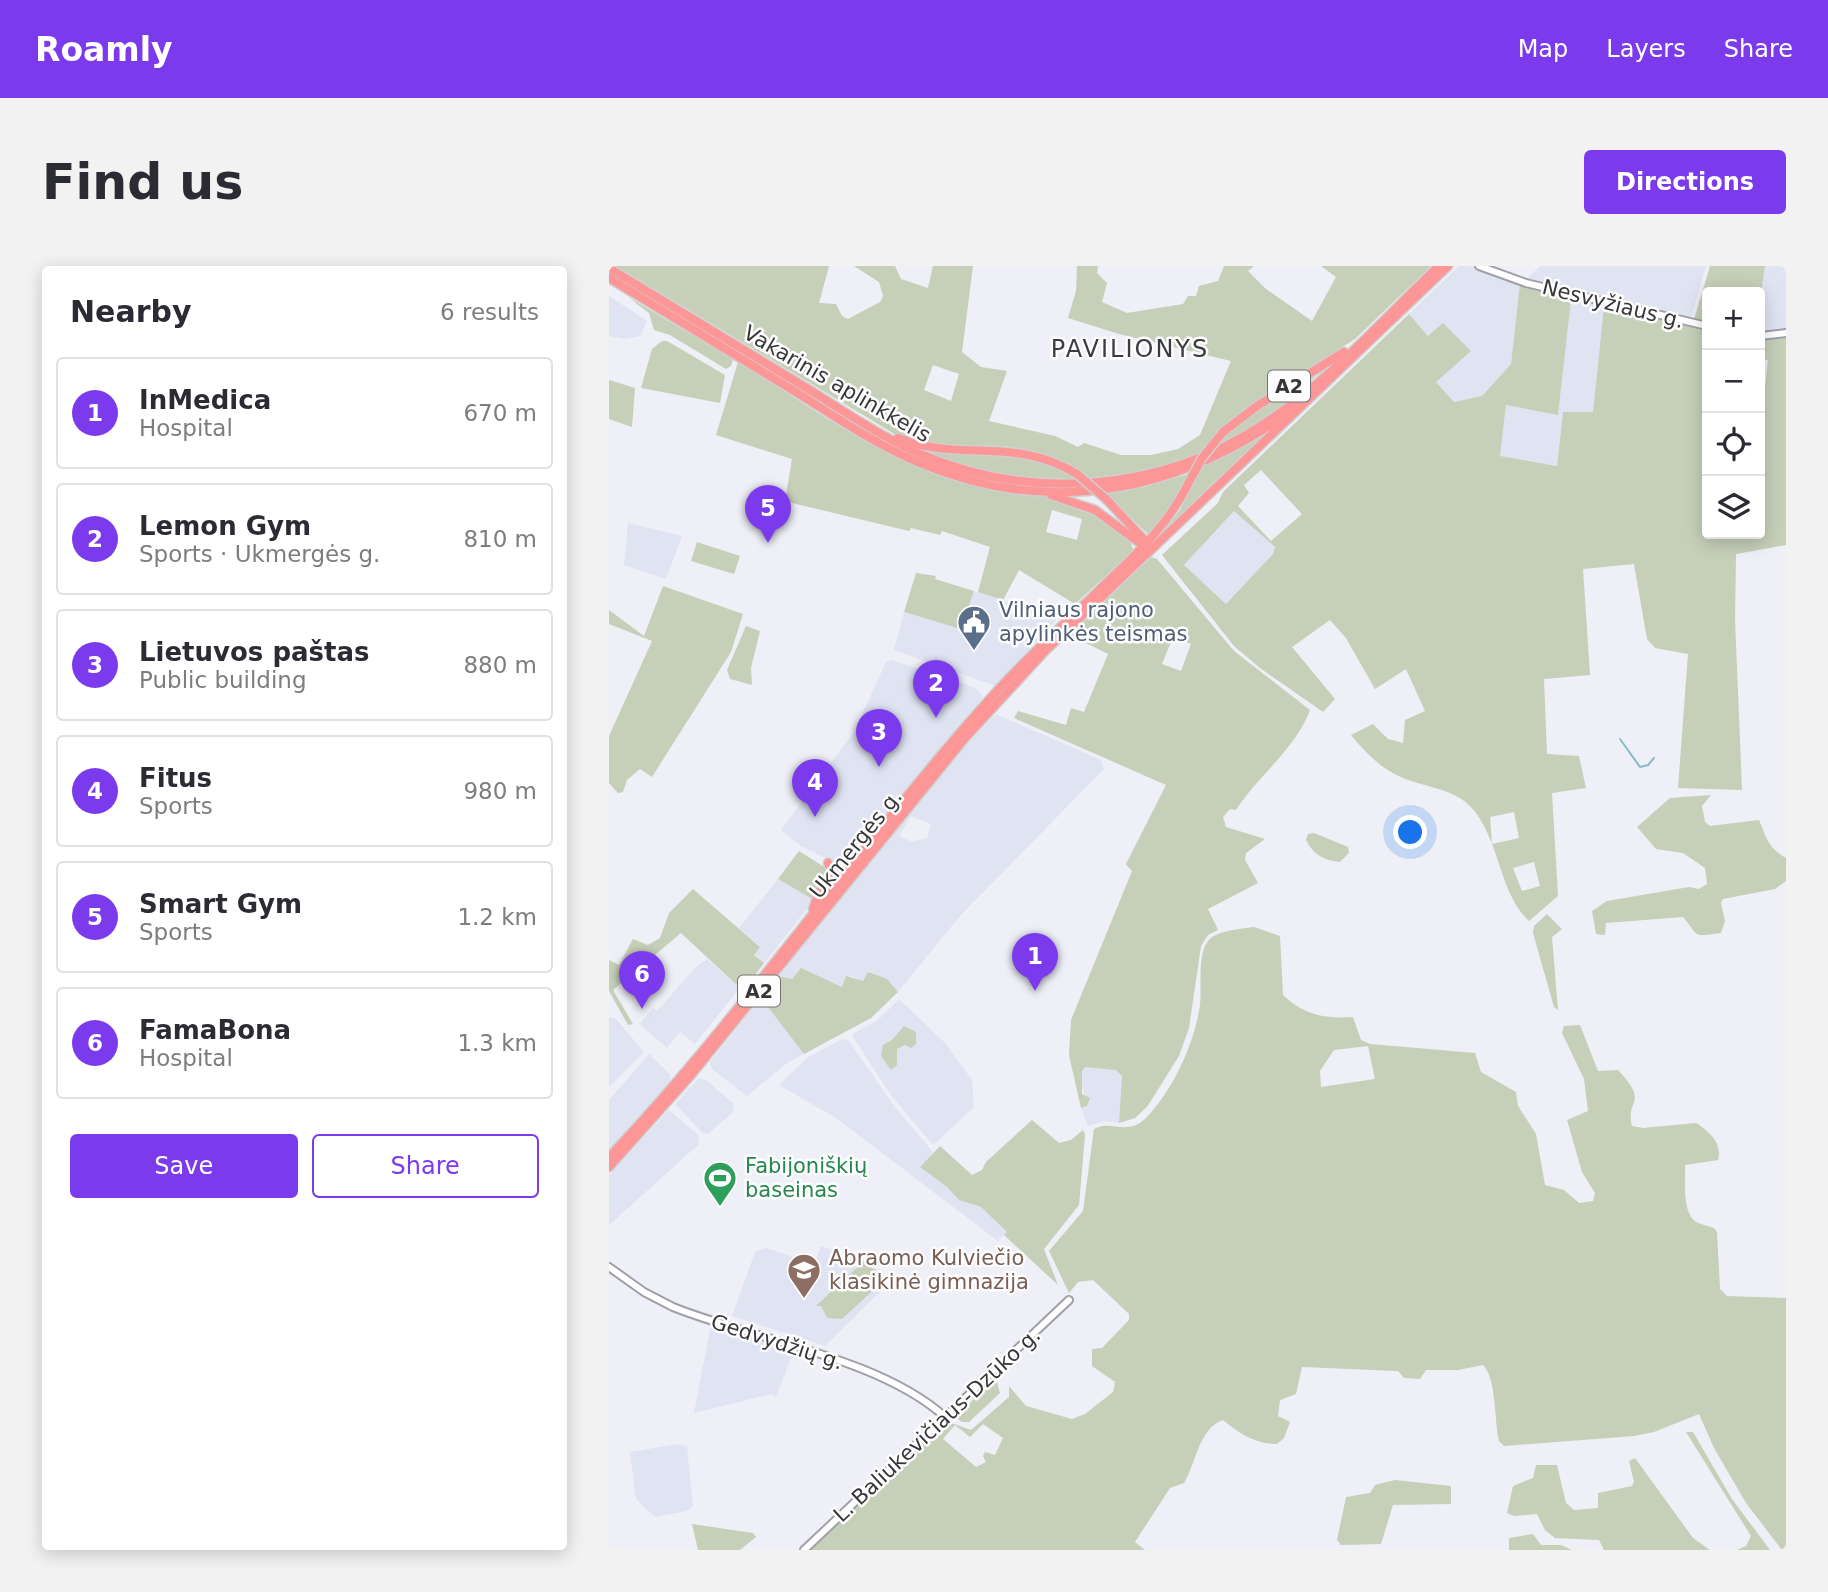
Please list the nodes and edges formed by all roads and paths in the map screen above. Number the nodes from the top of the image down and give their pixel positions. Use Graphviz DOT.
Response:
graph roads {
  1 [pos="1439,266"];
  2 [pos="1448,266"];
  3 [pos="1479,266"];
  4 [pos="609,268"];
  5 [pos="609,281"];
  6 [pos="1702,325"];
  7 [pos="1786,333"];
  8 [pos="1765,335"];
  9 [pos="1358,343"];
  10 [pos="1323,388"];
  11 [pos="879,432"];
  12 [pos="1035,491"];
  13 [pos="1148,547"];
  14 [pos="828,863"];
  15 [pos="850,875"];
  16 [pos="809,918"];
  17 [pos="609,1157"];
  18 [pos="609,1167"];
  19 [pos="609,1266"];
  20 [pos="1069,1300"];
  21 [pos="945,1417"];
  22 [pos="804,1550"];
  1 -- 9 [label="highway, A2"];
  2 -- 10 [label="highway, Ukmergės g. / A2"];
  3 -- 6 [label="main road, Nesvyžiaus g."];
  4 -- 11 [label="highway, Vakarinis aplinkkelis"];
  5 -- 12 [label="highway, Vakarinis aplinkkelis"];
  7 -- 8 [label="main road"];
  9 -- 11 [label="highway, Vakarinis aplinkkelis"];
  9 -- 13 [label="highway, A2, bridge"];
  10 -- 12 [label="highway, Vakarinis aplinkkelis"];
  10 -- 13 [label="highway, Ukmergės g. / A2"];
  11 -- 13 [label="highway, bridge"];
  12 -- 13 [label="highway"];
  13 -- 15 [label="highway, Ukmergės g. / A2"];
  14 -- 16 [label="highway"];
  15 -- 16 [label="highway, Ukmergės g. / A2"];
  15 -- 18 [label="highway, Ukmergės g. / A2"];
  16 -- 17 [label="highway, Ukmergės g. / A2"];
  19 -- 21 [label="main road, Gedvydžių g."];
  20 -- 21 [label="main road, L. Baliukevičiaus-Dzūko g."];
  21 -- 22 [label="main road, L. Baliukevičiaus-Dzūko g."];
}
